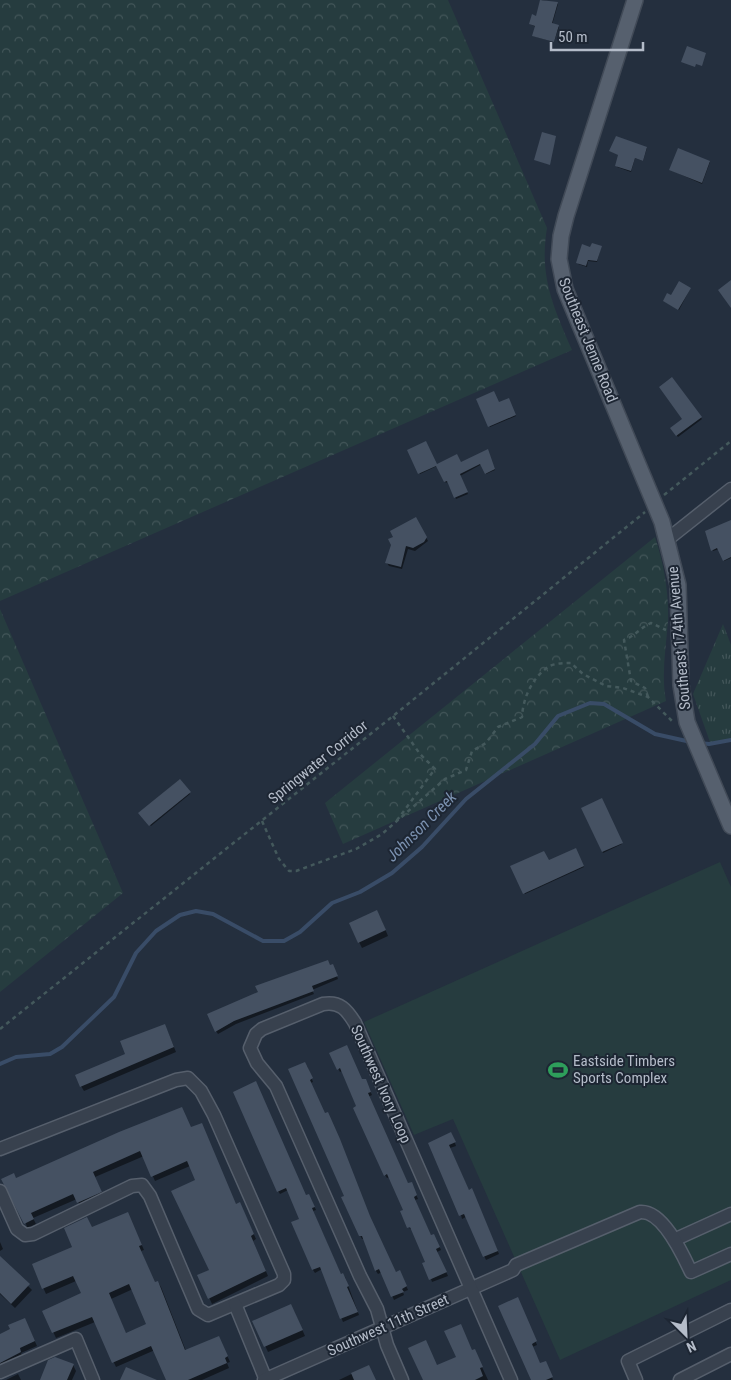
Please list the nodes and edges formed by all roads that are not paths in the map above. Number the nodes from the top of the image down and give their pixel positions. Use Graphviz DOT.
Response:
graph roads {
  1 [pos="635,0"];
  2 [pos="731,489"];
  3 [pos="654,503"];
  4 [pos="668,539"];
  5 [pos="731,826"];
  6 [pos="0,1149"];
  7 [pos="0,1191"];
  8 [pos="731,1214"];
  9 [pos="676,1239"];
  10 [pos="731,1254"];
  11 [pos="471,1288"];
  12 [pos="235,1304"];
  13 [pos="731,1310"];
  14 [pos="382,1328"];
  15 [pos="731,1354"];
  16 [pos="0,1372"];
  17 [pos="93,1380"];
  18 [pos="265,1380"];
  19 [pos="402,1380"];
  20 [pos="512,1380"];
  21 [pos="636,1380"];
  22 [pos="680,1380"];
  1 -- 3 [label="main road, Southeast Jenne Road"];
  2 -- 4 [label="street"];
  3 -- 4 [label="main road, Southeast 174th Avenue"];
  4 -- 5 [label="main road, Southeast 174th Avenue"];
  6 -- 12 [label="street"];
  7 -- 12 [label="street"];
  8 -- 9 [label="street"];
  9 -- 10 [label="street"];
  9 -- 11 [label="street, Southwest 11th Street"];
  11 -- 14 [label="street, Southwest 11th Street"];
  11 -- 14 [label="street, Southwest Ivory Loop"];
  11 -- 20 [label="street, Southwest Ivory Loop"];
  12 -- 18 [label="street"];
  13 -- 21 [label="street"];
  14 -- 18 [label="street, Southwest 11th Street"];
  14 -- 19 [label="street, Southwest Ivory Loop"];
  15 -- 22 [label="street"];
  16 -- 17 [label="street"];
}
